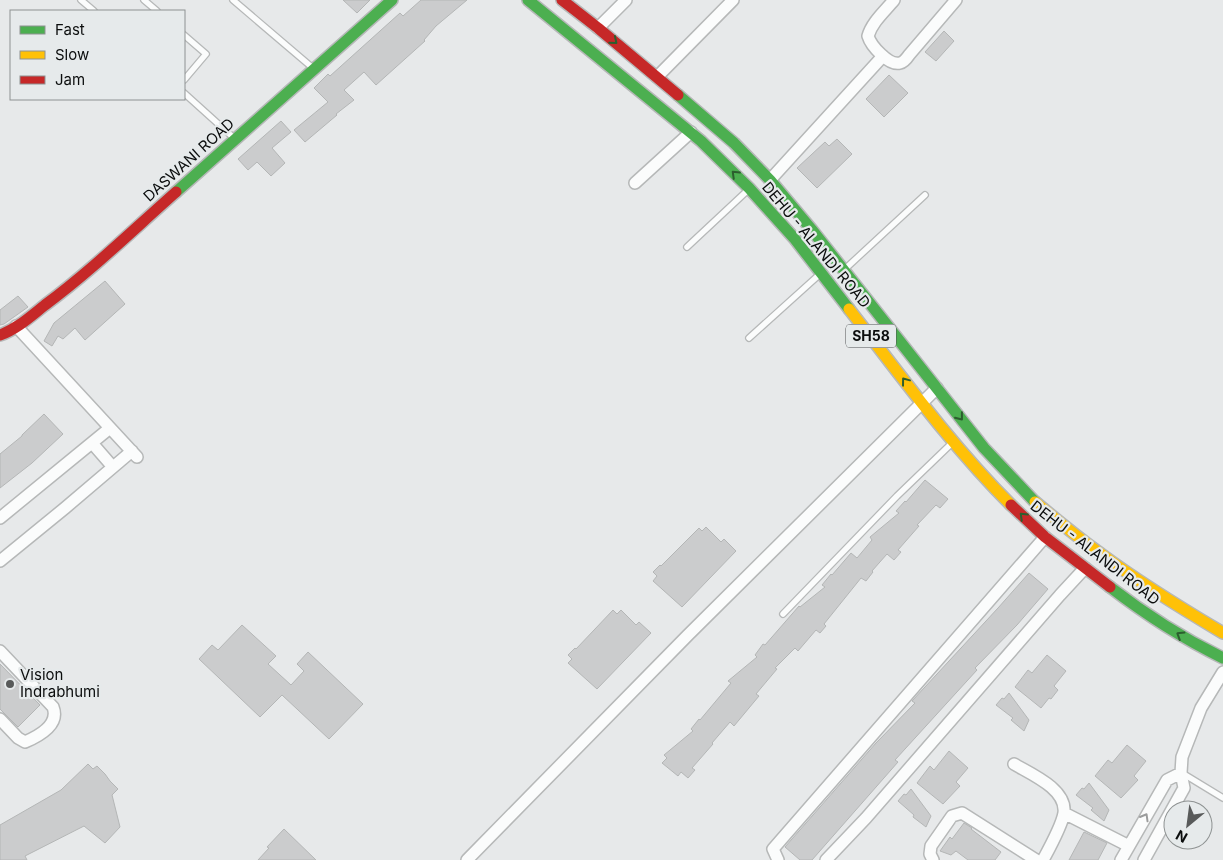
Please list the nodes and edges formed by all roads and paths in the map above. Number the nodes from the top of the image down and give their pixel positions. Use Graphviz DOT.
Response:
graph roads {
  1 [pos="81,0"];
  2 [pos="144,0"];
  3 [pos="233,0"];
  4 [pos="392,0"];
  5 [pos="528,0"];
  6 [pos="562,0"];
  7 [pos="626,0"];
  8 [pos="733,0"];
  9 [pos="894,0"];
  10 [pos="956,0"];
  11 [pos="93,10"];
  12 [pos="156,10"];
  13 [pos="598,28"];
  14 [pos="185,36"];
  15 [pos="883,56"];
  16 [pos="314,69"];
  17 [pos="657,76"];
  18 [pos="185,79"];
  19 [pos="185,93"];
  20 [pos="691,132"];
  21 [pos="235,139"];
  22 [pos="770,180"];
  23 [pos="635,183"];
  24 [pos="750,188"];
  25 [pos="925,195"];
  26 [pos="687,247"];
  27 [pos="844,270"];
  28 [pos="822,273"];
  29 [pos="16,326"];
  30 [pos="0,335"];
  31 [pos="749,338"];
  32 [pos="937,388"];
  33 [pos="921,403"];
  34 [pos="110,428"];
  35 [pos="953,442"];
  36 [pos="92,443"];
  37 [pos="112,466"];
  38 [pos="0,518"];
  39 [pos="1045,537"];
  40 [pos="0,561"];
  41 [pos="1085,568"];
  42 [pos="783,614"];
  43 [pos="1223,633"];
  44 [pos="0,651"];
  45 [pos="1223,658"];
  46 [pos="1223,672"];
  47 [pos="0,719"];
  48 [pos="1014,764"];
  49 [pos="1181,773"];
  50 [pos="1223,798"];
  51 [pos="1064,813"];
  52 [pos="1128,846"];
  53 [pos="467,860"];
  54 [pos="778,860"];
  55 [pos="826,860"];
  56 [pos="933,860"];
  57 [pos="1036,860"];
  58 [pos="1043,860"];
  59 [pos="1121,860"];
  60 [pos="1144,860"];
  1 -- 11 [label="lane"];
  2 -- 12 [label="lane"];
  3 -- 16 [label="lane"];
  4 -- 16 [label="main road, DASWANI ROAD"];
  5 -- 20 [label="main road, DEHU - ALANDI ROAD / SH58"];
  6 -- 13 [label="main road, DEHU - ALANDI ROAD / SH58"];
  7 -- 13 [label="street"];
  8 -- 17 [label="street"];
  9 -- 15 [label="street"];
  10 -- 15 [label="street"];
  13 -- 17 [label="main road, DEHU - ALANDI ROAD / SH58, one-way"];
  14 -- 18 [label="lane"];
  15 -- 22 [label="street"];
  16 -- 21 [label="main road, DASWANI ROAD"];
  17 -- 22 [label="main road, DEHU - ALANDI ROAD / SH58"];
  19 -- 21 [label="lane"];
  20 -- 23 [label="street"];
  24 -- 20 [label="main road, DEHU - ALANDI ROAD / SH58, one-way"];
  21 -- 29 [label="main road, DASWANI ROAD"];
  22 -- 27 [label="main road, DEHU - ALANDI ROAD / SH58"];
  24 -- 26 [label="lane"];
  24 -- 28 [label="main road, DEHU - ALANDI ROAD / SH58"];
  25 -- 27 [label="lane"];
  27 -- 32 [label="main road, DEHU - ALANDI ROAD / SH58"];
  28 -- 31 [label="lane"];
  33 -- 28 [label="main road, DEHU - ALANDI ROAD / SH58, one-way"];
  29 -- 30 [label="main road, DASWANI ROAD"];
  29 -- 34 [label="street"];
  32 -- 33 [label="street"];
  32 -- 43 [label="main road, DEHU - ALANDI ROAD / SH58, one-way"];
  33 -- 35 [label="main road, DEHU - ALANDI ROAD / SH58"];
  33 -- 53 [label="street"];
  34 -- 36 [label="street"];
  34 -- 37 [label="street"];
  39 -- 35 [label="main road, DEHU - ALANDI ROAD / SH58, one-way"];
  35 -- 42 [label="lane"];
  36 -- 37 [label="street"];
  36 -- 38 [label="street"];
  37 -- 40 [label="street"];
  39 -- 41 [label="main road, DEHU - ALANDI ROAD / SH58"];
  39 -- 54 [label="street"];
  45 -- 41 [label="main road, DEHU - ALANDI ROAD / SH58, one-way"];
  41 -- 55 [label="street"];
  44 -- 47 [label="street"];
  46 -- 49 [label="street"];
  48 -- 51 [label="street"];
  49 -- 50 [label="lane"];
  52 -- 49 [label="street, one-way"];
  49 -- 60 [label="street"];
  51 -- 52 [label="street"];
  51 -- 58 [label="street"];
  52 -- 59 [label="street"];
  56 -- 57 [label="street"];
}
